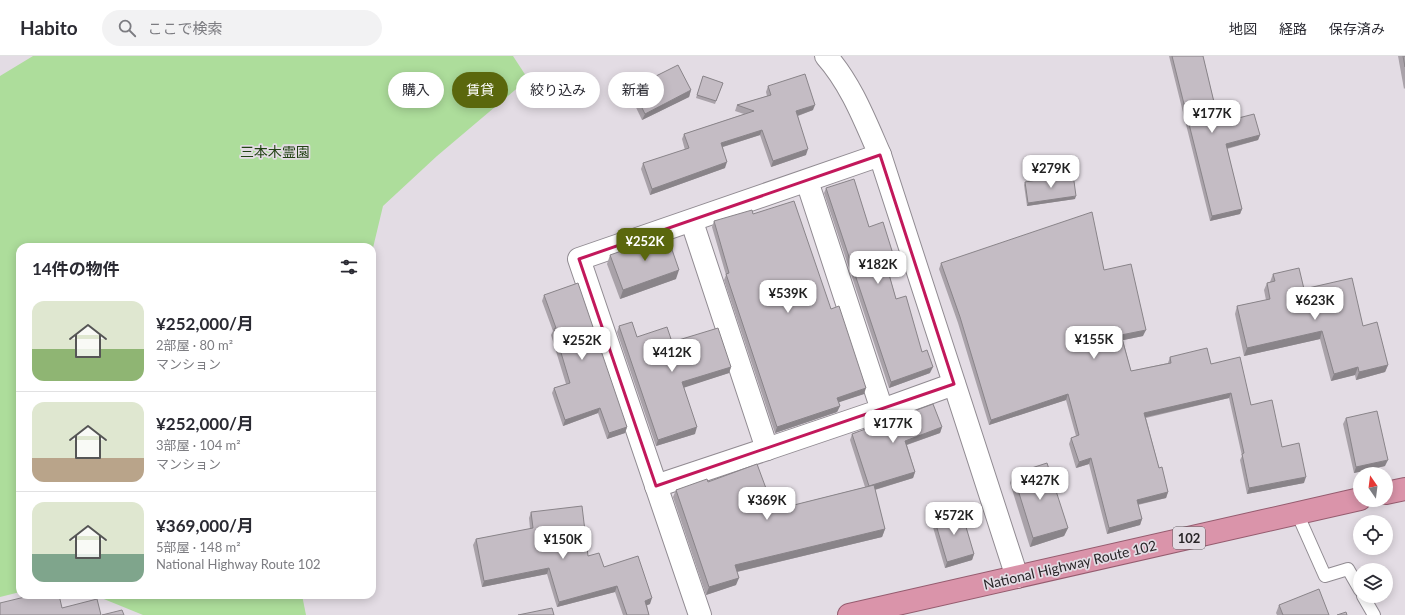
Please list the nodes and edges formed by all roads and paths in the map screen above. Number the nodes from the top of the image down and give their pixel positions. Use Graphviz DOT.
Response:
graph roads {
  1 [pos="826,56"];
  2 [pos="880,155"];
  3 [pos="807,181"];
  4 [pos="692,222"];
  5 [pos="954,384"];
  6 [pos="882,410"];
  7 [pos="767,449"];
  8 [pos="656,486"];
  9 [pos="1405,488"];
  10 [pos="1393,491"];
  11 [pos="1353,501"];
  12 [pos="1297,513"];
  13 [pos="1018,578"];
  14 [pos="1353,578"];
  15 [pos="1367,603"];
  16 [pos="700,615"];
  17 [pos="849,615"];
  18 [pos="1374,615"];
  1 -- 2 [label="street"];
  2 -- 3 [label="street"];
  2 -- 5 [label="street"];
  3 -- 4 [label="street"];
  3 -- 6 [label="street"];
  4 -- 7 [label="street"];
  4 -- 8 [label="street"];
  5 -- 6 [label="street"];
  5 -- 13 [label="street"];
  6 -- 7 [label="street"];
  7 -- 8 [label="street"];
  8 -- 16 [label="street"];
  9 -- 10 [label="highway"];
  11 -- 12 [label="highway, National Highway Route 102 / 102"];
  12 -- 13 [label="highway, National Highway Route 102 / 102"];
  12 -- 14 [label="lane"];
  13 -- 17 [label="highway, National Highway Route 102 / 102"];
  15 -- 18 [label="lane"];
}
